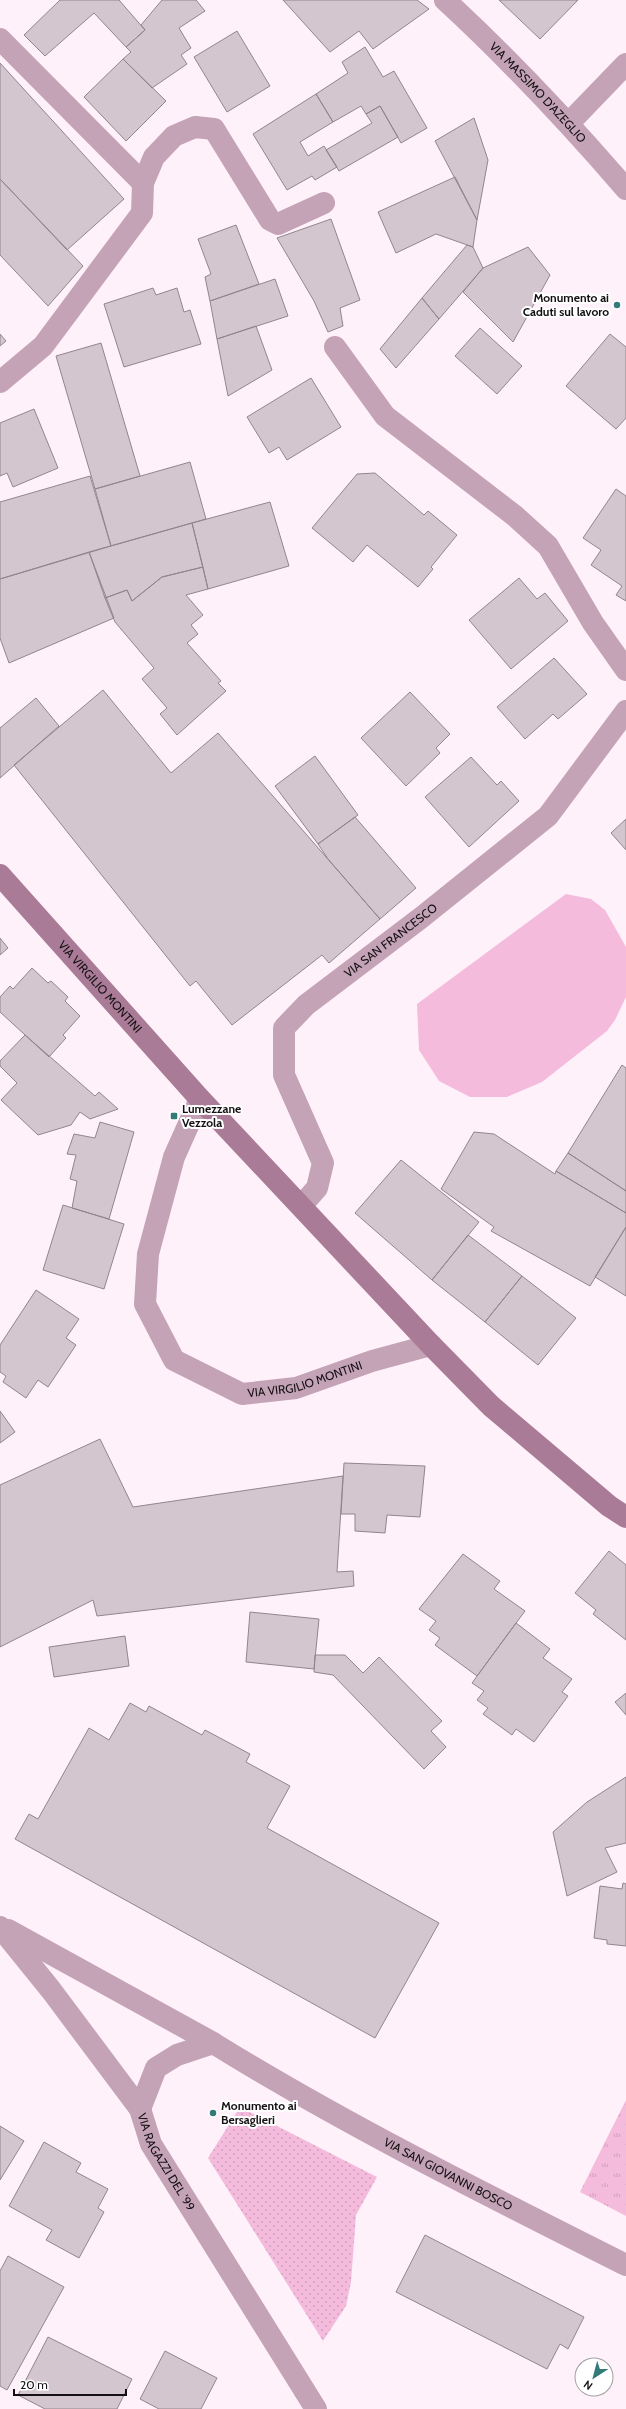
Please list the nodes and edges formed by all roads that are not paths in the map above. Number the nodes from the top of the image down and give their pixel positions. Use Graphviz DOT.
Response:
graph roads {
  1 [pos="445,0"];
  2 [pos="0,39"];
  3 [pos="626,64"];
  4 [pos="569,123"];
  5 [pos="143,183"];
  6 [pos="626,189"];
  7 [pos="324,203"];
  8 [pos="335,347"];
  9 [pos="0,382"];
  10 [pos="626,670"];
  11 [pos="626,712"];
  12 [pos="0,875"];
  13 [pos="200,1099"];
  14 [pos="302,1205"];
  15 [pos="431,1345"];
  16 [pos="626,1517"];
  17 [pos="0,1926"];
  18 [pos="213,2043"];
  19 [pos="140,2109"];
  20 [pos="626,2265"];
  21 [pos="316,2409"];
  1 -- 4 [label="street, VIA MASSIMO D'AZEGLIO"];
  2 -- 5 [label="street"];
  3 -- 4 [label="street"];
  4 -- 6 [label="street, VIA MASSIMO D'AZEGLIO"];
  5 -- 7 [label="street"];
  5 -- 9 [label="street"];
  8 -- 10 [label="street"];
  11 -- 14 [label="street, VIA SAN FRANCESCO"];
  12 -- 13 [label="main road, VIA VIRGILIO MONTINI"];
  13 -- 14 [label="main road, VIA VIRGILIO MONTINI"];
  13 -- 15 [label="street, VIA VIRGILIO MONTINI"];
  14 -- 15 [label="main road, VIA VIRGILIO MONTINI"];
  15 -- 16 [label="main road, VIA VIRGILIO MONTINI"];
  17 -- 18 [label="street, VIA RAGAZZI DEL '99"];
  17 -- 19 [label="street, VIA RAGAZZI DEL '99"];
  18 -- 19 [label="street"];
  18 -- 20 [label="street, VIA SAN GIOVANNI BOSCO"];
  19 -- 21 [label="street, VIA RAGAZZI DEL '99"];
}
